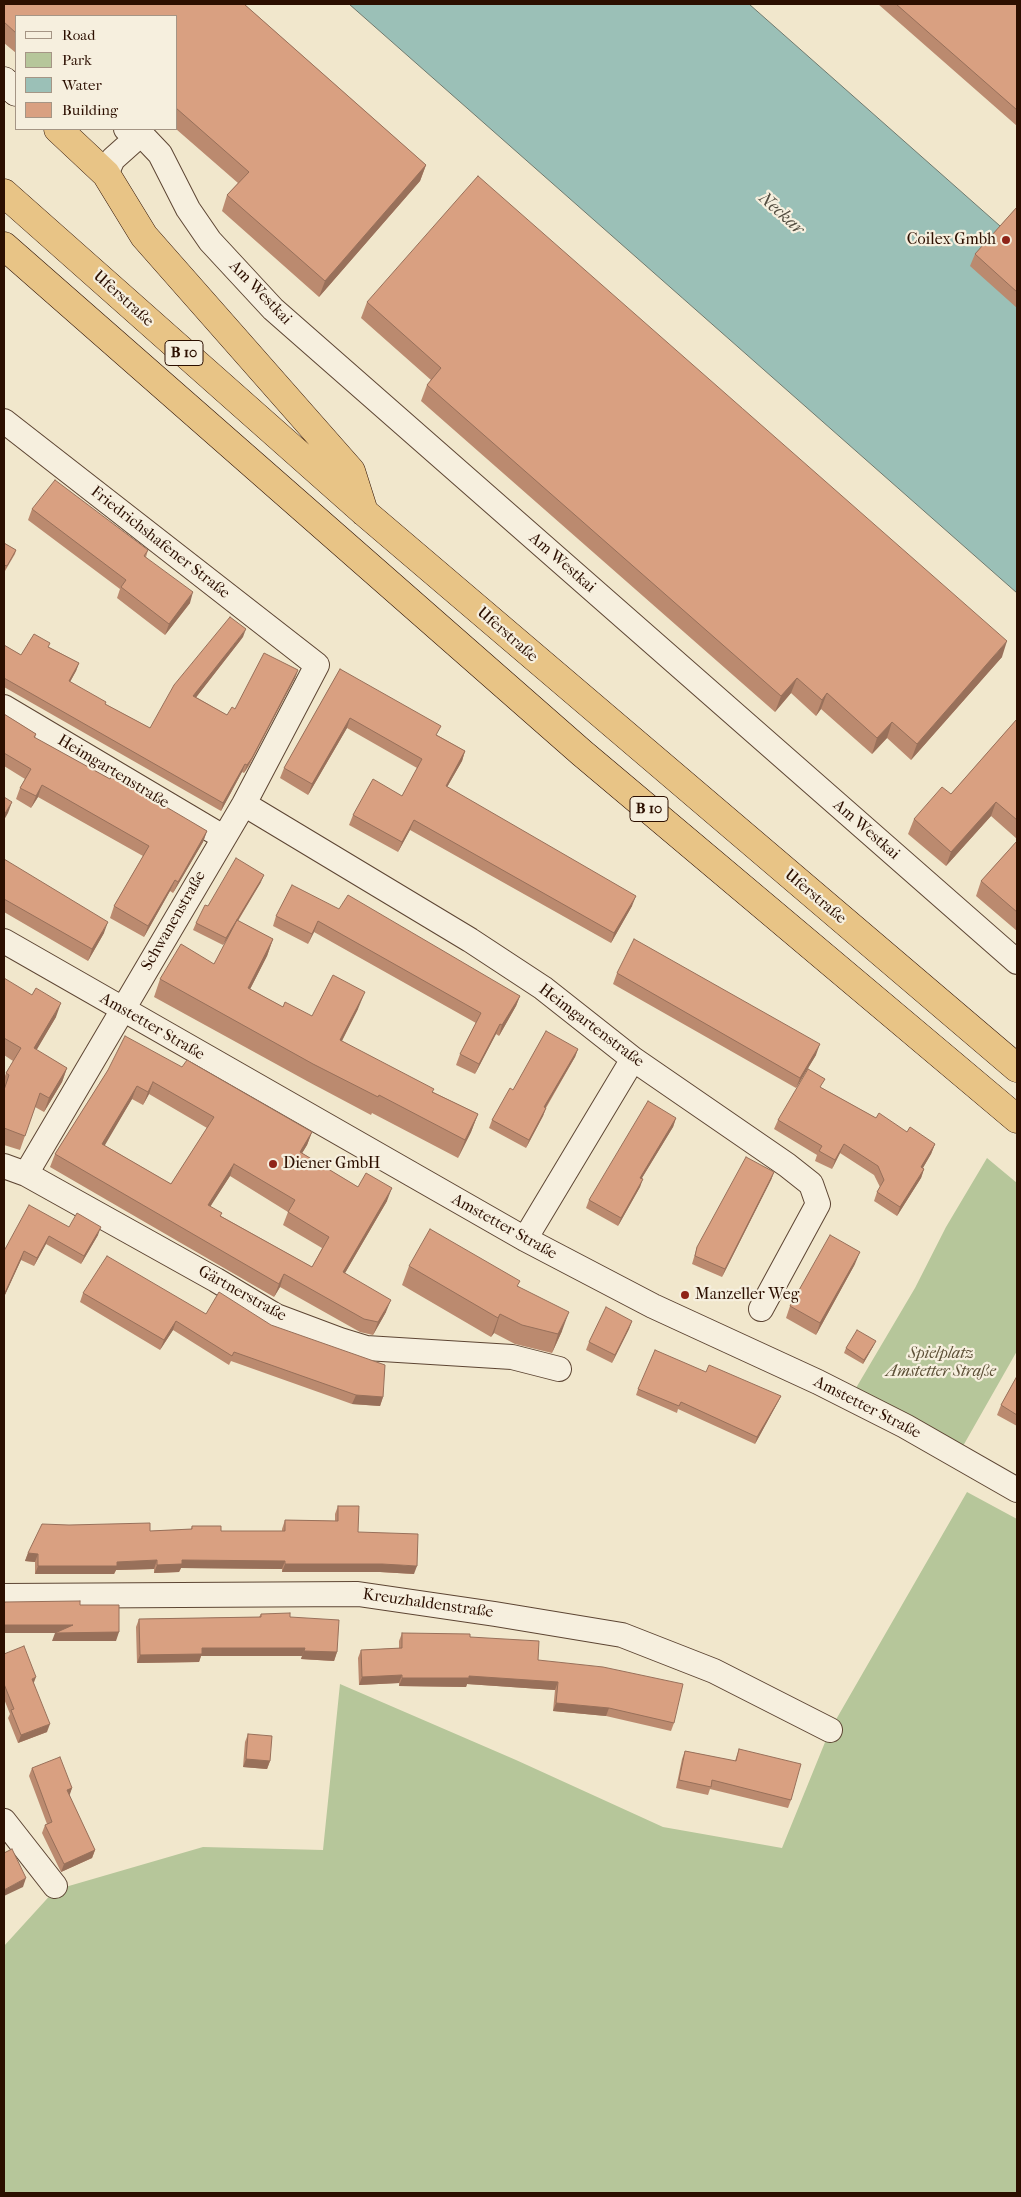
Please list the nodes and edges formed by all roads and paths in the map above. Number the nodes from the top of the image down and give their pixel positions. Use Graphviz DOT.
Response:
graph roads {
  1 [pos="4,81"];
  2 [pos="15,91"];
  3 [pos="59,130"];
  4 [pos="133,131"];
  5 [pos="106,174"];
  6 [pos="4,193"];
  7 [pos="4,246"];
  8 [pos="4,421"];
  9 [pos="364,512"];
  10 [pos="317,665"];
  11 [pos="4,707"];
  12 [pos="244,804"];
  13 [pos="223,837"];
  14 [pos="4,941"];
  15 [pos="1017,962"];
  16 [pos="123,1010"];
  17 [pos="633,1059"];
  18 [pos="1017,1068"];
  19 [pos="1017,1119"];
  20 [pos="4,1166"];
  21 [pos="26,1174"];
  22 [pos="525,1239"];
  23 [pos="761,1309"];
  24 [pos="559,1369"];
  25 [pos="1017,1490"];
  26 [pos="4,1596"];
  27 [pos="830,1730"];
  28 [pos="4,1821"];
  29 [pos="55,1886"];
  1 -- 2 [label="main road"];
  3 -- 5 [label="highway"];
  4 -- 5 [label="street, Am Westkai"];
  4 -- 15 [label="street, Am Westkai"];
  5 -- 9 [label="highway"];
  6 -- 9 [label="highway, Uferstraße / B 10"];
  7 -- 19 [label="highway, B 10"];
  8 -- 10 [label="street, Friedrichshafener Straße"];
  9 -- 18 [label="highway, Uferstraße / B 10"];
  10 -- 12 [label="street, Schwanenstraße"];
  11 -- 13 [label="street, Heimgartenstraße"];
  12 -- 13 [label="street, Schwanenstraße"];
  12 -- 17 [label="street, Heimgartenstraße"];
  13 -- 16 [label="street, Schwanenstraße"];
  14 -- 16 [label="street, Amstetter Straße"];
  16 -- 21 [label="street, Schwanenstraße"];
  16 -- 22 [label="street, Amstetter Straße"];
  17 -- 22 [label="street"];
  17 -- 23 [label="street, Heimgartenstraße"];
  20 -- 21 [label="street, Gärtnerstraße"];
  21 -- 24 [label="street, Gärtnerstraße"];
  22 -- 25 [label="street, Amstetter Straße"];
  26 -- 27 [label="street, Kreuzhaldenstraße"];
  28 -- 29 [label="street"];
}
